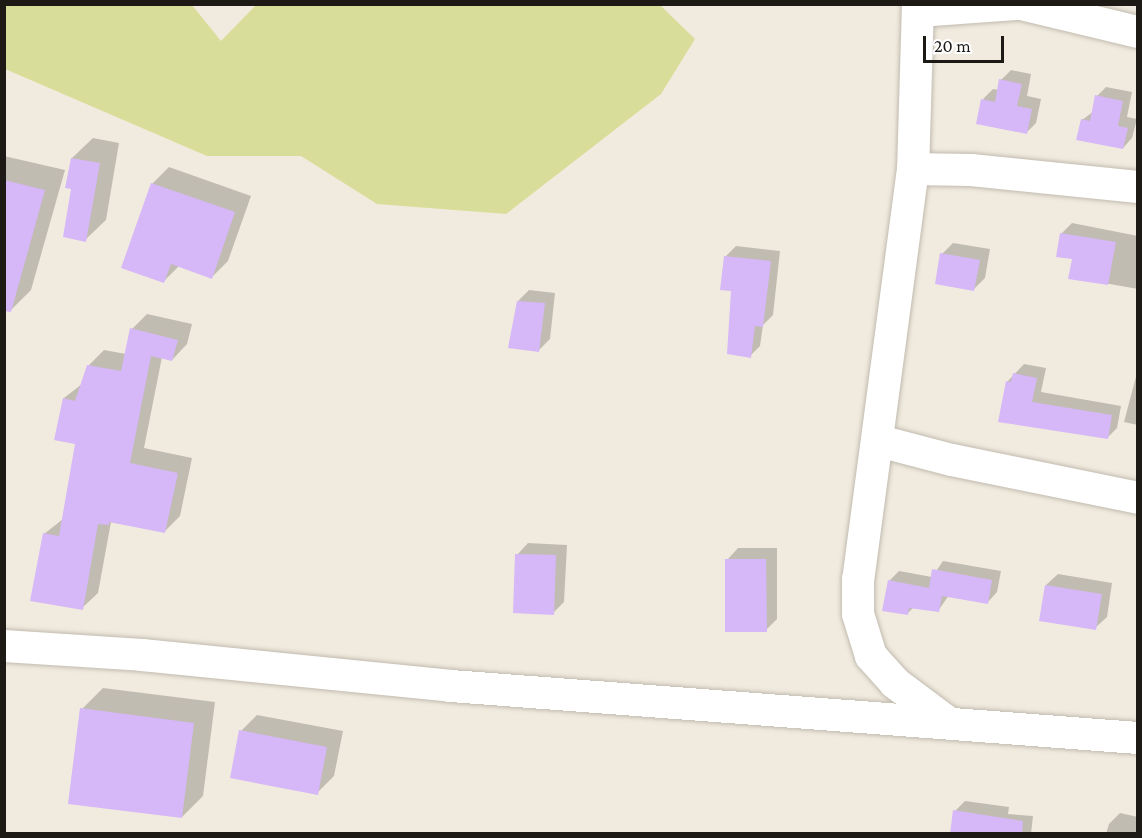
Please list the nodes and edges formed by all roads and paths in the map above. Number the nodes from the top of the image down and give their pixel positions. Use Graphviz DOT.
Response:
graph roads {
  1 [pos="1016,4"];
  2 [pos="1021,4"];
  3 [pos="918,8"];
  4 [pos="1137,32"];
  5 [pos="913,170"];
  6 [pos="1137,187"];
  7 [pos="879,441"];
  8 [pos="1137,498"];
  9 [pos="4,646"];
  10 [pos="946,721"];
  11 [pos="1137,738"];
  1 -- 3 [label="street"];
  2 -- 4 [label="street"];
  3 -- 5 [label="street"];
  5 -- 6 [label="street"];
  5 -- 7 [label="street"];
  7 -- 8 [label="street"];
  7 -- 10 [label="street"];
  9 -- 10 [label="street"];
  10 -- 11 [label="street"];
}
